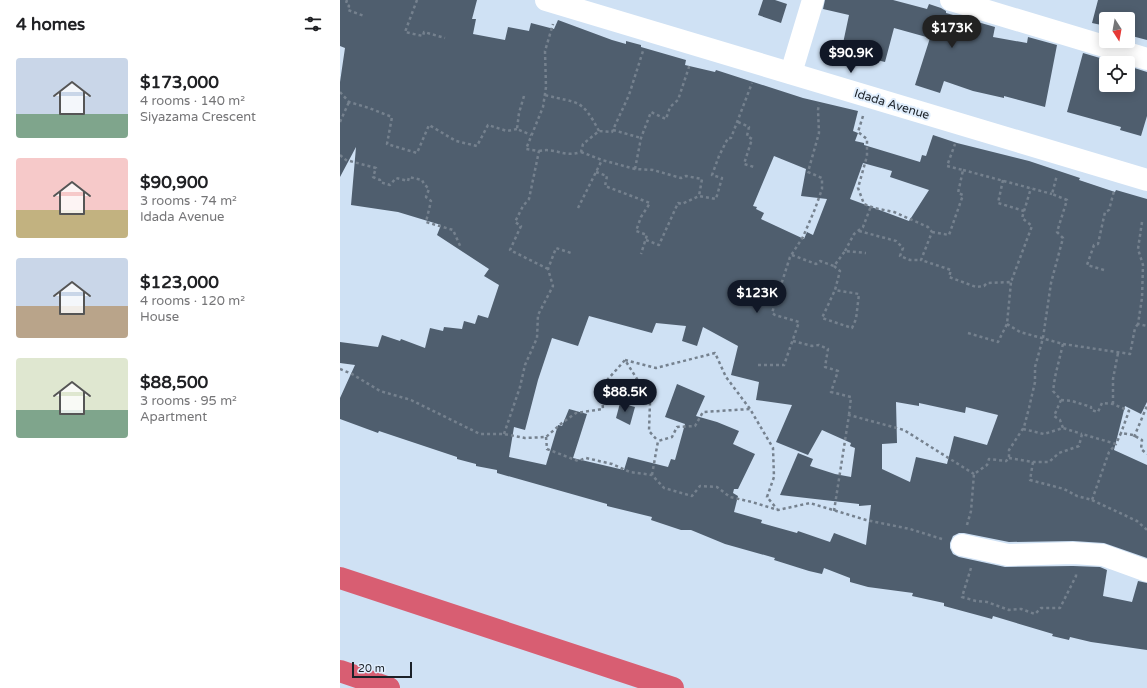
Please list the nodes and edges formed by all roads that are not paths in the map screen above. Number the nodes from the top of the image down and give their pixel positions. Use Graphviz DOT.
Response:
graph roads {
  1 [pos="813,0"];
  2 [pos="951,0"];
  3 [pos="552,2"];
  4 [pos="1147,59"];
  5 [pos="791,73"];
  6 [pos="1147,180"];
  7 [pos="969,546"];
  8 [pos="1147,570"];
  9 [pos="340,578"];
  10 [pos="340,671"];
  11 [pos="389,688"];
  12 [pos="674,688"];
  1 -- 5 [label="street"];
  2 -- 4 [label="street"];
  3 -- 5 [label="street, Idada Avenue"];
  5 -- 6 [label="street, Idada Avenue"];
  7 -- 8 [label="street"];
  9 -- 12 [label="highway"];
  10 -- 11 [label="highway"];
}
